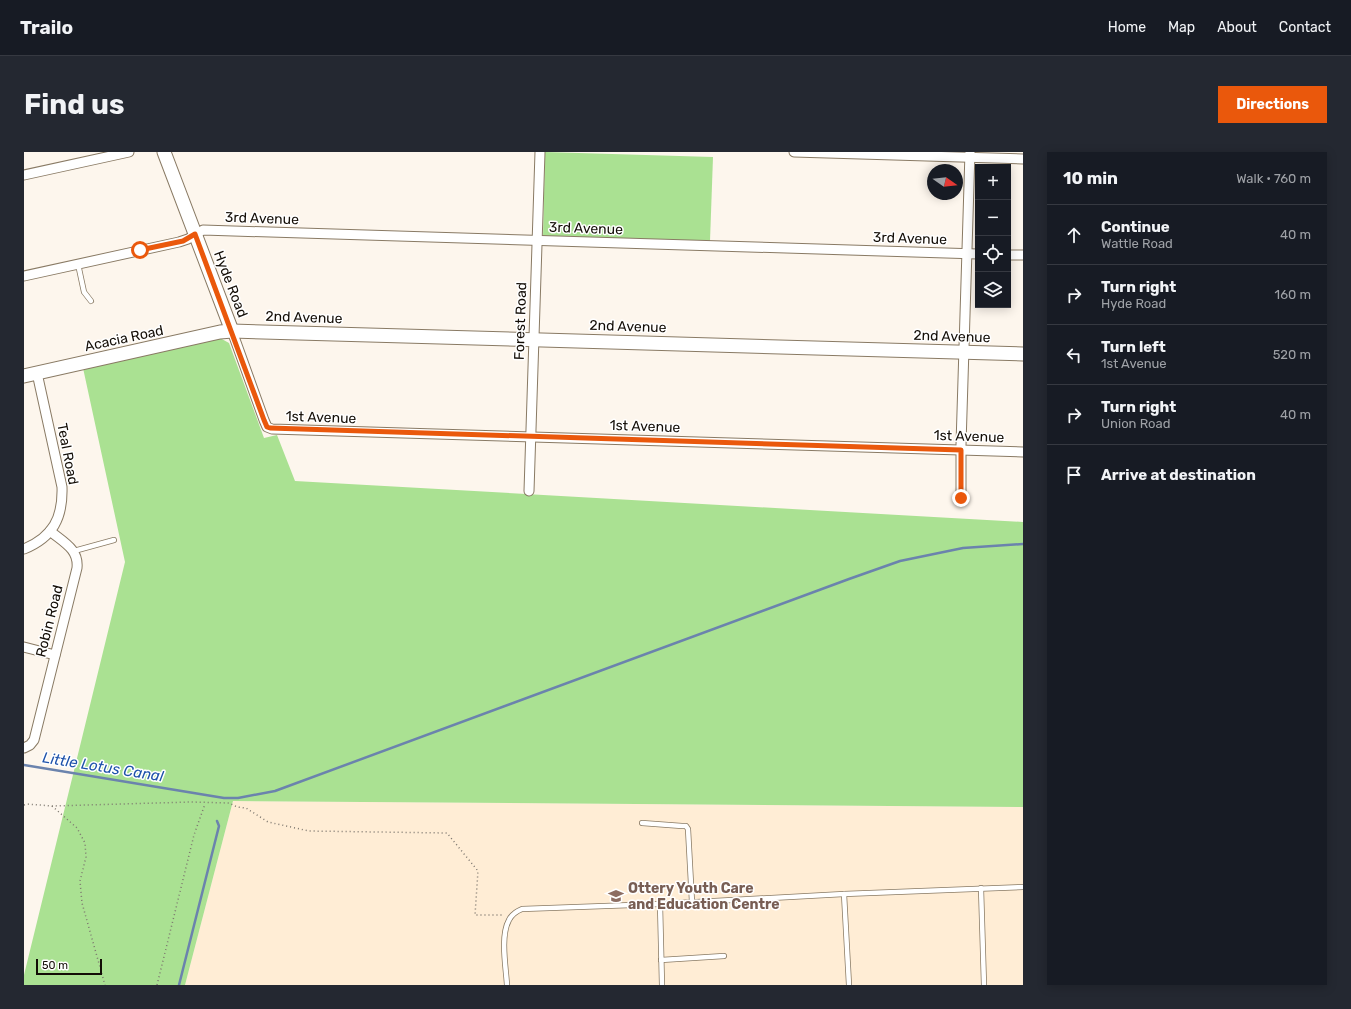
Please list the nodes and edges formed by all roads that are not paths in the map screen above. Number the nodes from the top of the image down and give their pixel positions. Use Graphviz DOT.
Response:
graph roads {
  1 [pos="129,152"];
  2 [pos="164,152"];
  3 [pos="540,152"];
  4 [pos="794,152"];
  5 [pos="970,155"];
  6 [pos="1023,159"];
  7 [pos="24,175"];
  8 [pos="195,234"];
  9 [pos="537,241"];
  10 [pos="967,254"];
  11 [pos="975,254"];
  12 [pos="1011,255"];
  13 [pos="1023,255"];
  14 [pos="78,264"];
  15 [pos="24,276"];
  16 [pos="91,301"];
  17 [pos="232,331"];
  18 [pos="534,339"];
  19 [pos="964,353"];
  20 [pos="1023,354"];
  21 [pos="37,373"];
  22 [pos="24,376"];
  23 [pos="267,427"];
  24 [pos="532,437"];
  25 [pos="961,450"];
  26 [pos="1023,452"];
  27 [pos="529,491"];
  28 [pos="961,498"];
  29 [pos="50,531"];
  30 [pos="114,540"];
  31 [pos="24,549"];
  32 [pos="74,551"];
  33 [pos="24,647"];
  34 [pos="55,655"];
  35 [pos="24,748"];
  36 [pos="642,823"];
  37 [pos="1023,887"];
  38 [pos="980,888"];
  39 [pos="844,894"];
  40 [pos="692,902"];
  41 [pos="660,904"];
  42 [pos="724,956"];
  43 [pos="661,960"];
  44 [pos="507,985"];
  45 [pos="662,985"];
  46 [pos="849,985"];
  47 [pos="984,985"];
  1 -- 7 [label="street"];
  2 -- 8 [label="street, Hyde Road"];
  3 -- 9 [label="street, Forest Road"];
  4 -- 5 [label="street"];
  5 -- 6 [label="street"];
  5 -- 10 [label="street"];
  8 -- 9 [label="street, 3rd Avenue"];
  8 -- 14 [label="street, 3rd Avenue"];
  8 -- 17 [label="street, Hyde Road"];
  9 -- 10 [label="street, 3rd Avenue"];
  9 -- 18 [label="street, Forest Road"];
  10 -- 11 [label="street, 3rd Avenue"];
  10 -- 19 [label="street"];
  12 -- 13 [label="street"];
  14 -- 15 [label="street, 3rd Avenue"];
  14 -- 16 [label="lane"];
  17 -- 18 [label="street, 2nd Avenue"];
  17 -- 21 [label="street, Acacia Road"];
  17 -- 23 [label="street, Hyde Road"];
  18 -- 19 [label="street, 2nd Avenue"];
  18 -- 24 [label="street, Forest Road"];
  19 -- 20 [label="street, 2nd Avenue"];
  19 -- 25 [label="street"];
  21 -- 22 [label="street, Acacia Road"];
  21 -- 29 [label="street, Teal Road"];
  23 -- 24 [label="street, 1st Avenue"];
  24 -- 25 [label="street, 1st Avenue"];
  24 -- 27 [label="street, Forest Road"];
  25 -- 26 [label="street, 1st Avenue"];
  25 -- 28 [label="street"];
  29 -- 31 [label="street, Teal Road"];
  29 -- 32 [label="street"];
  30 -- 32 [label="lane"];
  32 -- 34 [label="street, Robin Road"];
  33 -- 34 [label="street"];
  34 -- 35 [label="street, Robin Road"];
  36 -- 40 [label="lane"];
  37 -- 38 [label="lane"];
  38 -- 39 [label="lane"];
  38 -- 47 [label="lane"];
  39 -- 40 [label="lane"];
  39 -- 46 [label="lane"];
  40 -- 41 [label="lane"];
  41 -- 43 [label="lane"];
  41 -- 44 [label="lane"];
  42 -- 43 [label="lane"];
  43 -- 45 [label="lane"];
}
